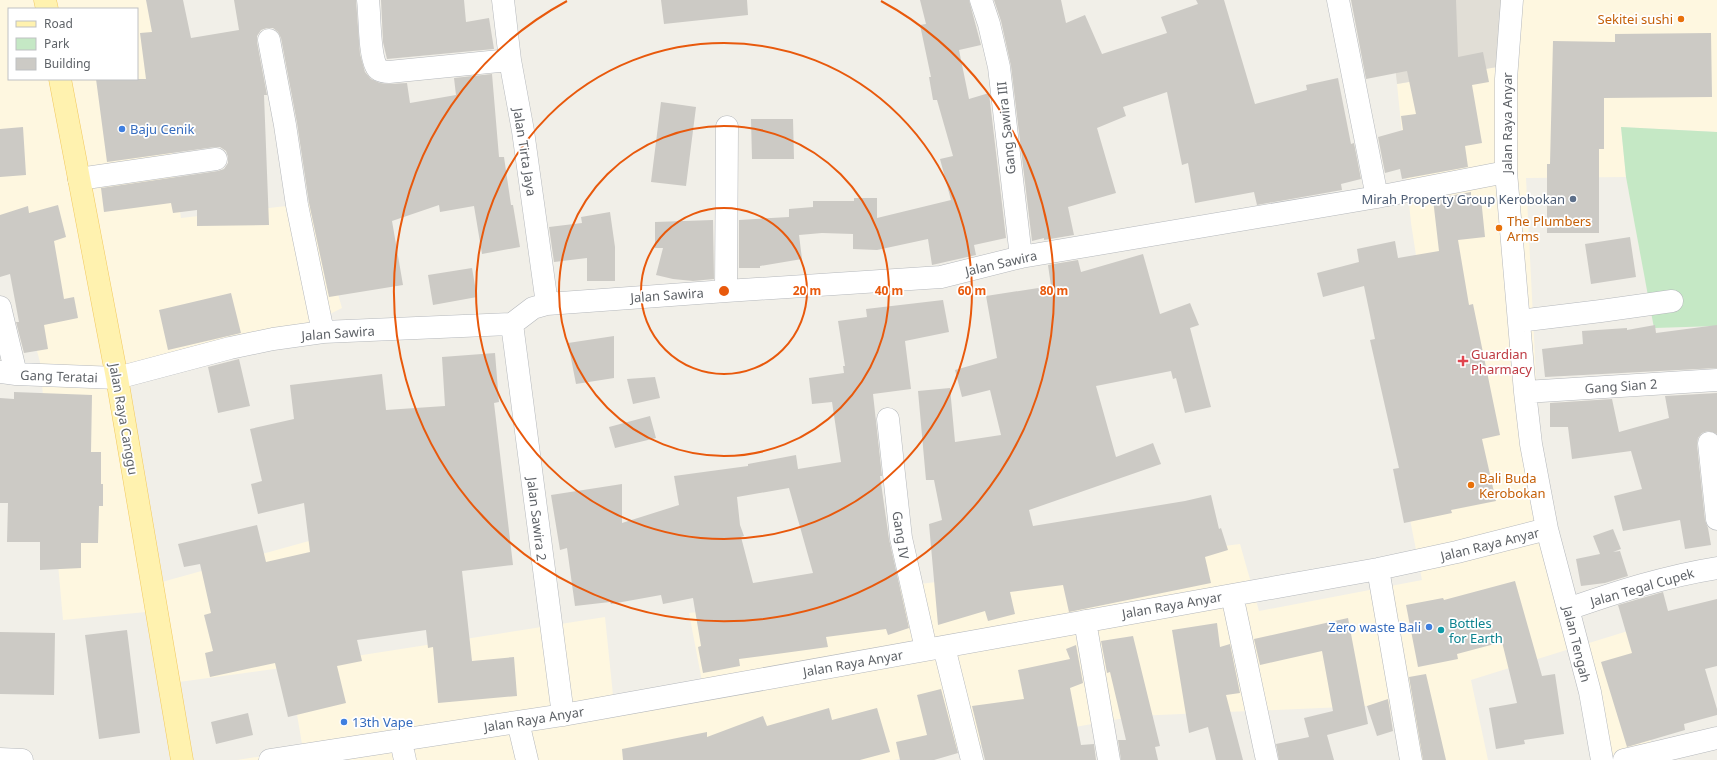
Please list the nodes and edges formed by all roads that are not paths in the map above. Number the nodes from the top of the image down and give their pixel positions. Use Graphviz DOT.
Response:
graph roads {
  1 [pos="368,0"];
  2 [pos="503,0"];
  3 [pos="981,0"];
  4 [pos="1338,0"];
  5 [pos="1512,0"];
  6 [pos="268,40"];
  7 [pos="510,60"];
  8 [pos="60,80"];
  9 [pos="727,127"];
  10 [pos="216,159"];
  11 [pos="1506,172"];
  12 [pos="79,179"];
  13 [pos="1377,197"];
  14 [pos="1021,258"];
  15 [pos="726,291"];
  16 [pos="1672,301"];
  17 [pos="547,304"];
  18 [pos="0,307"];
  19 [pos="1519,321"];
  20 [pos="512,324"];
  21 [pos="323,332"];
  22 [pos="8,373"];
  23 [pos="117,378"];
  24 [pos="1717,380"];
  25 [pos="1525,392"];
  26 [pos="888,419"];
  27 [pos="1709,443"];
  28 [pos="1717,519"];
  29 [pos="1547,529"];
  30 [pos="1717,568"];
  31 [pos="1378,569"];
  32 [pos="1232,595"];
  33 [pos="1568,609"];
  34 [pos="1085,621"];
  35 [pos="935,648"];
  36 [pos="563,715"];
  37 [pos="518,722"];
  38 [pos="1717,738"];
  39 [pos="403,750"];
  40 [pos="0,759"];
  41 [pos="22,760"];
  42 [pos="182,760"];
  43 [pos="270,760"];
  44 [pos="527,760"];
  45 [pos="972,760"];
  46 [pos="1109,760"];
  47 [pos="1267,760"];
  48 [pos="1411,760"];
  49 [pos="1602,760"];
  50 [pos="1624,760"];
  1 -- 7 [label="street"];
  2 -- 7 [label="street, Jalan Tirta Jaya"];
  3 -- 14 [label="street, Gang Sawira III"];
  4 -- 13 [label="street"];
  5 -- 11 [label="street, Jalan Raya Anyar"];
  6 -- 21 [label="street"];
  7 -- 17 [label="street, Jalan Tirta Jaya"];
  8 -- 12 [label="main road, Jalan Raya Canggu"];
  9 -- 15 [label="street"];
  10 -- 12 [label="street"];
  11 -- 13 [label="street, Jalan Sawira"];
  11 -- 19 [label="street, Jalan Raya Anyar"];
  12 -- 23 [label="main road, Jalan Raya Canggu"];
  13 -- 14 [label="street, Jalan Sawira"];
  14 -- 15 [label="street, Jalan Sawira"];
  15 -- 17 [label="street, Jalan Sawira"];
  16 -- 19 [label="street"];
  17 -- 20 [label="street, Jalan Sawira"];
  18 -- 22 [label="street"];
  19 -- 25 [label="street, Jalan Raya Anyar"];
  20 -- 21 [label="street, Jalan Sawira"];
  20 -- 36 [label="street, Jalan Sawira 2"];
  21 -- 23 [label="street, Jalan Sawira"];
  22 -- 23 [label="street, Gang Teratai"];
  23 -- 42 [label="main road, Jalan Raya Canggu"];
  24 -- 25 [label="street, Gang Sian 2"];
  25 -- 29 [label="street, Jalan Raya Anyar"];
  26 -- 35 [label="street, Gang IV"];
  27 -- 28 [label="street"];
  29 -- 31 [label="street, Jalan Raya Anyar"];
  29 -- 33 [label="street, Jalan Tengah"];
  30 -- 33 [label="street, Jalan Tegal Cupek"];
  31 -- 32 [label="street, Jalan Raya Anyar"];
  31 -- 48 [label="street"];
  32 -- 34 [label="street, Jalan Raya Anyar"];
  32 -- 47 [label="street"];
  33 -- 49 [label="street, Jalan Tengah"];
  34 -- 35 [label="street, Jalan Raya Anyar"];
  34 -- 46 [label="street"];
  35 -- 36 [label="street, Jalan Raya Anyar"];
  35 -- 45 [label="street, Gang IV"];
  36 -- 37 [label="street, Jalan Raya Anyar"];
  37 -- 39 [label="street, Jalan Raya Anyar"];
  37 -- 44 [label="street"];
  38 -- 50 [label="street"];
  39 -- 43 [label="street, Jalan Raya Anyar"];
  40 -- 41 [label="street"];
}
